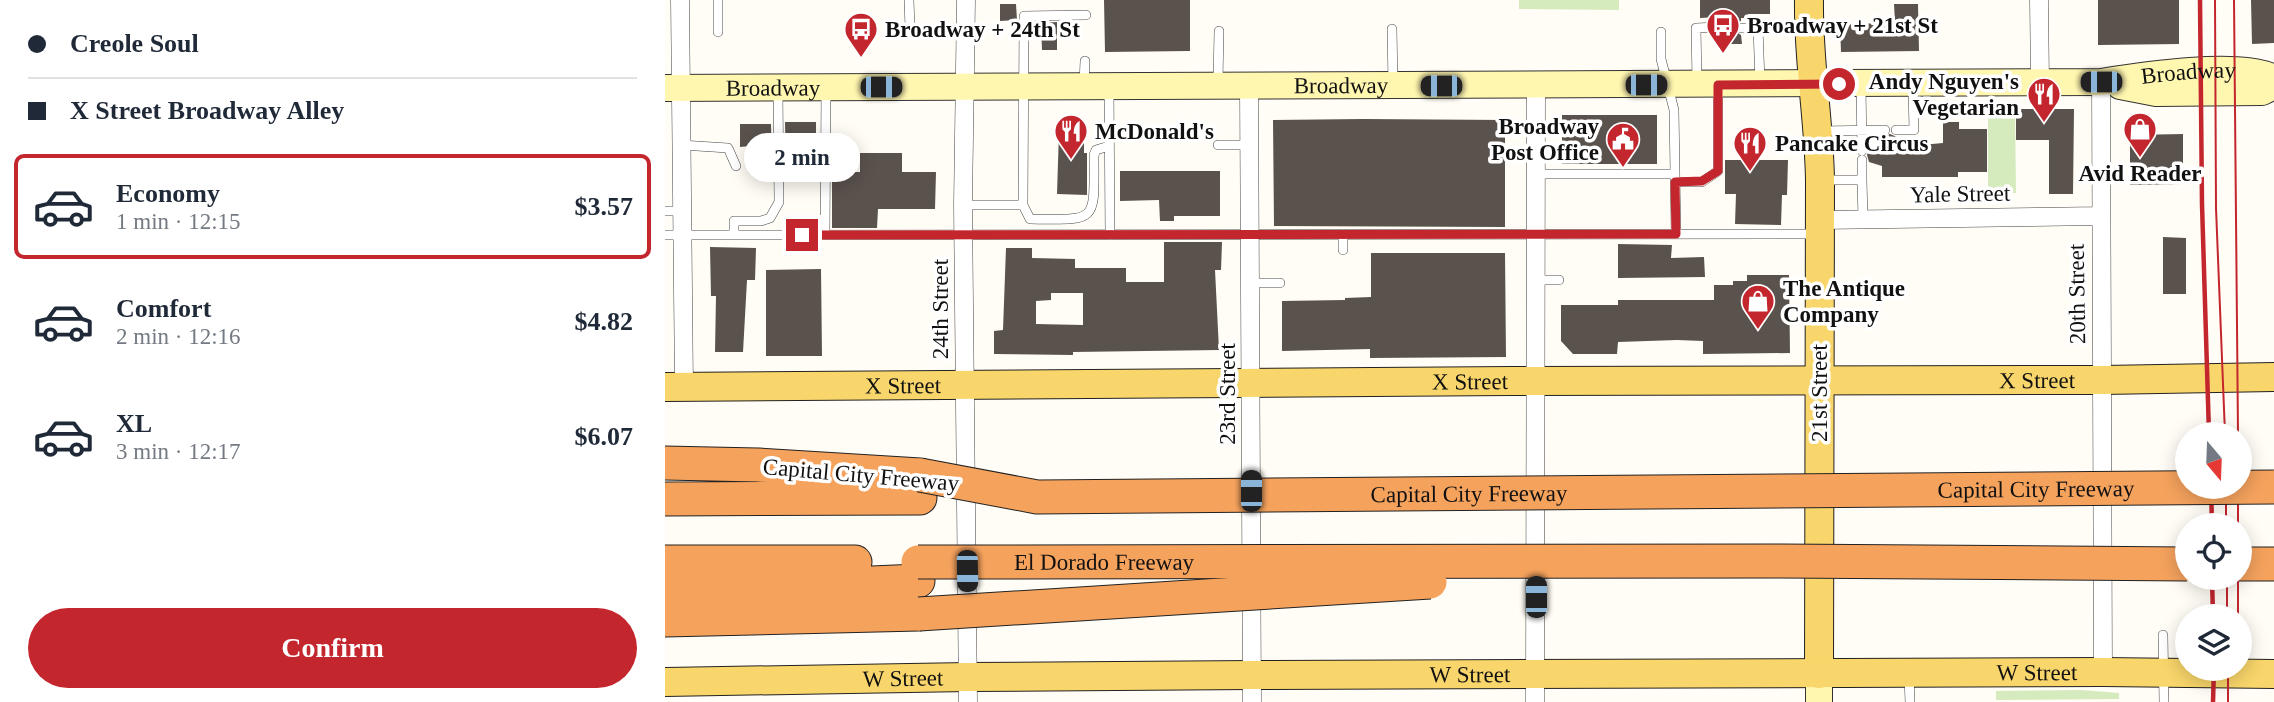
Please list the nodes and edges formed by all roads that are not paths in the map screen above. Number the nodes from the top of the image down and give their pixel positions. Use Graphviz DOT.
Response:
graph roads {
  1 [pos="680,0"];
  2 [pos="718,0"];
  3 [pos="909,0"];
  4 [pos="966,0"];
  5 [pos="1809,0"];
  6 [pos="2039,0"];
  7 [pos="1087,15"];
  8 [pos="1718,27"];
  9 [pos="910,28"];
  10 [pos="1741,28"];
  11 [pos="1758,28"];
  12 [pos="1392,29"];
  13 [pos="1809,29"];
  14 [pos="1219,31"];
  15 [pos="718,32"];
  16 [pos="1661,32"];
  17 [pos="1092,78"];
  18 [pos="2274,78"];
  19 [pos="2101,82"];
  20 [pos="1812,83"];
  21 [pos="2040,83"];
  22 [pos="1707,84"];
  23 [pos="1861,84"];
  24 [pos="1913,84"];
  25 [pos="1393,85"];
  26 [pos="1669,85"];
  27 [pos="1760,85"];
  28 [pos="1536,86"];
  29 [pos="2274,86"];
  30 [pos="826,87"];
  31 [pos="965,87"];
  32 [pos="1023,87"];
  33 [pos="1218,87"];
  34 [pos="1249,87"];
  35 [pos="673,88"];
  36 [pos="778,88"];
  37 [pos="1863,130"];
  38 [pos="1819,131"];
  39 [pos="681,145"];
  40 [pos="1218,145"];
  41 [pos="1250,145"];
  42 [pos="1109,146"];
  43 [pos="736,166"];
  44 [pos="1537,174"];
  45 [pos="1675,178"];
  46 [pos="1820,180"];
  47 [pos="1862,180"];
  48 [pos="963,205"];
  49 [pos="1023,205"];
  50 [pos="673,211"];
  51 [pos="2100,216"];
  52 [pos="1863,220"];
  53 [pos="1821,227"];
  54 [pos="1537,233"];
  55 [pos="964,234"];
  56 [pos="1251,234"];
  57 [pos="1343,234"];
  58 [pos="1676,234"];
  59 [pos="673,235"];
  60 [pos="734,235"];
  61 [pos="825,235"];
  62 [pos="1109,235"];
  63 [pos="1343,250"];
  64 [pos="1537,280"];
  65 [pos="1559,280"];
  66 [pos="1252,283"];
  67 [pos="1280,283"];
  68 [pos="2274,377"];
  69 [pos="2103,380"];
  70 [pos="1537,381"];
  71 [pos="1818,381"];
  72 [pos="1251,383"];
  73 [pos="965,386"];
  74 [pos="674,387"];
  75 [pos="665,463"];
  76 [pos="920,486"];
  77 [pos="2274,487"];
  78 [pos="665,499"];
  79 [pos="1781,561"];
  80 [pos="665,562"];
  81 [pos="2175,564"];
  82 [pos="2252,564"];
  83 [pos="2274,564"];
  84 [pos="918,571"];
  85 [pos="665,592"];
  86 [pos="665,620"];
  87 [pos="2163,635"];
  88 [pos="2103,672"];
  89 [pos="1909,673"];
  90 [pos="2164,673"];
  91 [pos="1819,674"];
  92 [pos="2274,674"];
  93 [pos="1252,688"];
  94 [pos="1535,688"];
  95 [pos="678,689"];
  96 [pos="968,689"];
  97 [pos="1819,702"];
  98 [pos="1910,702"];
  99 [pos="2164,702"];
  1 -- 35 [label="street"];
  2 -- 15 [label="lane"];
  3 -- 9 [label="lane"];
  4 -- 31 [label="street, 24th Street"];
  5 -- 13 [label="main road, 21st Street"];
  6 -- 21 [label="street"];
  7 -- 32 [label="lane"];
  8 -- 22 [label="lane"];
  10 -- 11 [label="lane"];
  11 -- 13 [label="lane"];
  11 -- 27 [label="lane"];
  12 -- 25 [label="lane"];
  13 -- 20 [label="main road, 21st Street"];
  14 -- 33 [label="lane"];
  16 -- 26 [label="lane"];
  17 -- 32 [label="main road, Broadway"];
  17 -- 33 [label="main road, Broadway"];
  17 -- 42 [label="lane"];
  18 -- 19 [label="main road, Broadway"];
  19 -- 21 [label="main road, Broadway"];
  19 -- 29 [label="main road, Broadway"];
  19 -- 51 [label="street, 20th Street"];
  20 -- 23 [label="main road, Broadway"];
  20 -- 27 [label="main road, Broadway"];
  20 -- 38 [label="main road, 21st Street"];
  21 -- 24 [label="main road, Broadway"];
  22 -- 26 [label="main road, Broadway"];
  22 -- 27 [label="main road, Broadway"];
  22 -- 45 [label="lane"];
  23 -- 24 [label="main road, Broadway"];
  23 -- 37 [label="lane"];
  24 -- 37 [label="lane"];
  25 -- 28 [label="main road, Broadway"];
  25 -- 34 [label="main road, Broadway"];
  26 -- 28 [label="main road, Broadway"];
  26 -- 45 [label="lane"];
  28 -- 44 [label="street"];
  30 -- 31 [label="main road, Broadway"];
  30 -- 36 [label="main road, Broadway"];
  30 -- 61 [label="lane"];
  31 -- 32 [label="main road, Broadway"];
  31 -- 48 [label="street, 24th Street"];
  32 -- 49 [label="lane"];
  33 -- 34 [label="main road, Broadway"];
  34 -- 41 [label="street, 23rd Street"];
  35 -- 36 [label="main road, Broadway"];
  35 -- 39 [label="street"];
  36 -- 60 [label="lane"];
  37 -- 38 [label="lane"];
  37 -- 47 [label="lane"];
  38 -- 46 [label="main road, 21st Street"];
  39 -- 43 [label="lane"];
  39 -- 50 [label="street"];
  40 -- 41 [label="lane"];
  41 -- 56 [label="street, 23rd Street"];
  42 -- 49 [label="lane"];
  42 -- 62 [label="lane"];
  44 -- 45 [label="lane"];
  44 -- 54 [label="street"];
  45 -- 58 [label="lane"];
  46 -- 47 [label="lane"];
  46 -- 53 [label="main road, 21st Street"];
  47 -- 52 [label="lane"];
  48 -- 49 [label="lane"];
  48 -- 55 [label="street, 24th Street"];
  50 -- 59 [label="street"];
  51 -- 52 [label="street, Yale Street"];
  51 -- 69 [label="street, 20th Street"];
  52 -- 53 [label="street, Yale Street"];
  53 -- 58 [label="lane"];
  53 -- 71 [label="main road, 21st Street"];
  54 -- 57 [label="lane"];
  54 -- 58 [label="lane"];
  54 -- 64 [label="street"];
  55 -- 61 [label="lane"];
  55 -- 62 [label="lane"];
  55 -- 73 [label="street, 24th Street"];
  56 -- 57 [label="lane"];
  56 -- 62 [label="lane"];
  56 -- 66 [label="street, 23rd Street"];
  57 -- 63 [label="lane"];
  59 -- 60 [label="lane"];
  59 -- 74 [label="street"];
  60 -- 61 [label="lane"];
  64 -- 65 [label="lane"];
  64 -- 70 [label="street"];
  66 -- 67 [label="lane"];
  66 -- 72 [label="street, 23rd Street"];
  68 -- 69 [label="main road, X Street"];
  69 -- 71 [label="main road, X Street"];
  69 -- 88 [label="street, 20th Street"];
  70 -- 71 [label="main road, X Street"];
  70 -- 72 [label="main road, X Street"];
  70 -- 94 [label="street"];
  71 -- 91 [label="main road, 21st Street"];
  72 -- 73 [label="main road, X Street"];
  72 -- 93 [label="street, 23rd Street"];
  73 -- 74 [label="main road, X Street"];
  73 -- 96 [label="street, 24th Street"];
  75 -- 76 [label="highway, Capital City Freeway"];
  76 -- 77 [label="highway, Capital City Freeway, bridge"];
  76 -- 78 [label="highway"];
  79 -- 81 [label="highway, bridge"];
  79 -- 84 [label="highway, El Dorado Freeway, bridge"];
  79 -- 86 [label="highway, bridge"];
  80 -- 84 [label="highway, El Dorado Freeway"];
  82 -- 83 [label="highway"];
  84 -- 85 [label="highway"];
  87 -- 90 [label="lane"];
  88 -- 89 [label="main road, W Street"];
  88 -- 90 [label="main road, W Street"];
  89 -- 91 [label="main road, W Street"];
  89 -- 98 [label="lane"];
  90 -- 92 [label="main road, W Street"];
  90 -- 99 [label="lane"];
  91 -- 94 [label="main road, W Street"];
  91 -- 97 [label="main road, 21st Street"];
  93 -- 94 [label="main road, W Street"];
  93 -- 96 [label="main road, W Street"];
  95 -- 96 [label="main road, W Street"];
}
